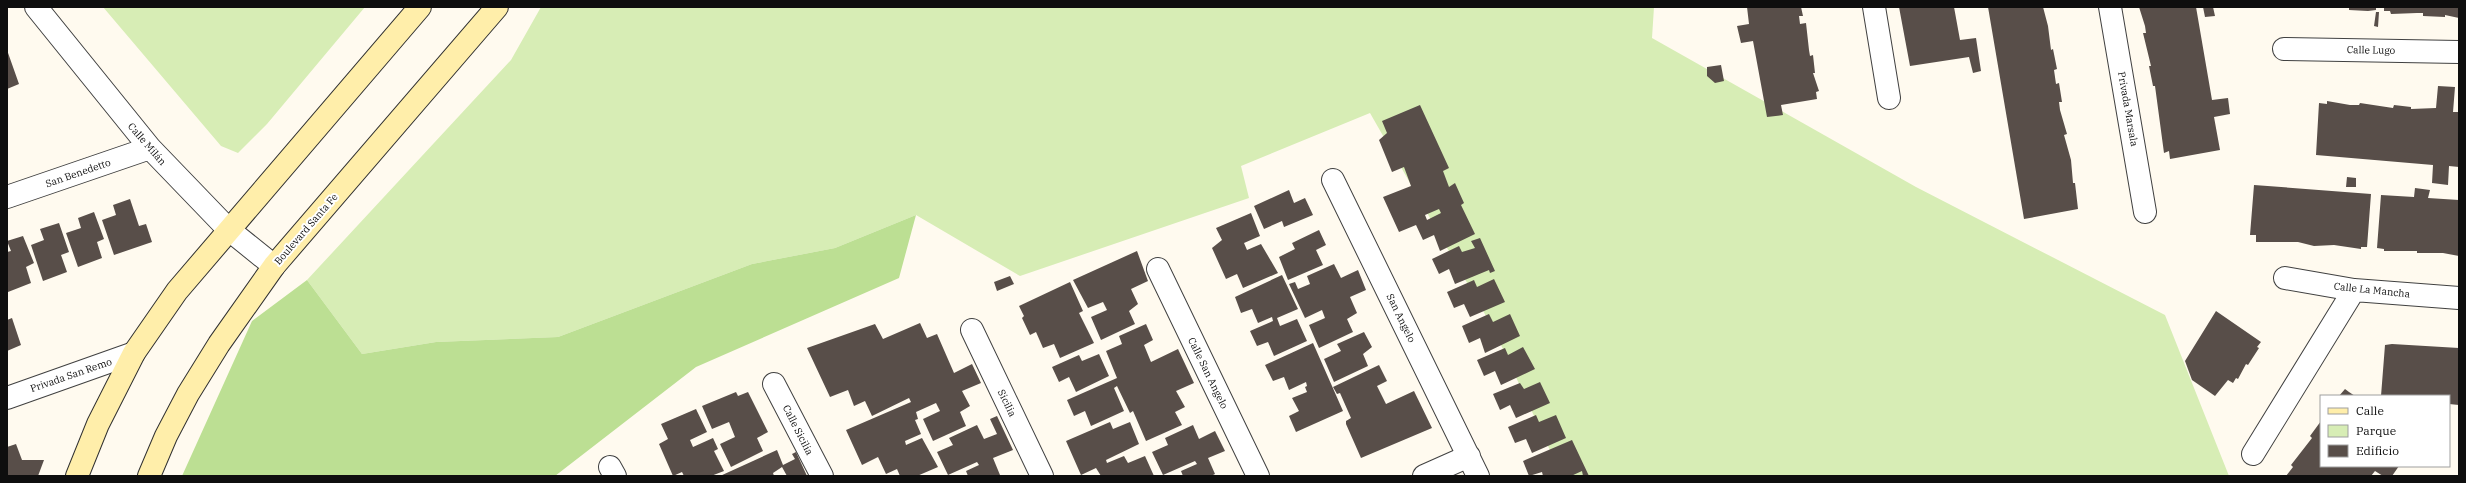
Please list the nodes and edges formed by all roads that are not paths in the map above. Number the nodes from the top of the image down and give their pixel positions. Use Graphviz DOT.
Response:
graph roads {
  1 [pos="36,7"];
  2 [pos="420,7"];
  3 [pos="497,7"];
  4 [pos="1874,7"];
  5 [pos="2110,7"];
  6 [pos="2284,48"];
  7 [pos="2459,52"];
  8 [pos="1890,98"];
  9 [pos="150,148"];
  10 [pos="1333,180"];
  11 [pos="7,197"];
  12 [pos="2145,212"];
  13 [pos="228,229"];
  14 [pos="274,266"];
  15 [pos="1158,269"];
  16 [pos="2285,278"];
  17 [pos="2354,290"];
  18 [pos="2459,298"];
  19 [pos="972,330"];
  20 [pos="134,353"];
  21 [pos="774,384"];
  22 [pos="7,398"];
  23 [pos="2253,454"];
  24 [pos="1469,456"];
  25 [pos="77,476"];
  26 [pos="149,476"];
  27 [pos="822,476"];
  28 [pos="1042,476"];
  29 [pos="1258,476"];
  30 [pos="1424,476"];
  31 [pos="1478,476"];
  1 -- 9 [label="street, Calle Milán"];
  2 -- 13 [label="main road"];
  3 -- 14 [label="main road, Boulevard Santa Fe"];
  4 -- 8 [label="street"];
  5 -- 12 [label="street, Privada Marsala"];
  6 -- 7 [label="street, Calle Lugo"];
  9 -- 11 [label="street, San Benedetto"];
  9 -- 13 [label="street, Calle Milán"];
  10 -- 24 [label="street, San Angelo"];
  13 -- 14 [label="street, Calle Milán"];
  13 -- 20 [label="main road"];
  14 -- 26 [label="main road, Boulevard Santa Fe"];
  15 -- 29 [label="street, Calle San Angelo"];
  16 -- 17 [label="street, Calle La Mancha"];
  17 -- 18 [label="street, Calle La Mancha"];
  17 -- 23 [label="street"];
  19 -- 28 [label="street, Sicilia"];
  20 -- 22 [label="street, Privada San Remo"];
  20 -- 25 [label="main road"];
  21 -- 27 [label="street, Calle Sicilia"];
  24 -- 30 [label="street"];
  24 -- 31 [label="street, San Angelo"];
}
